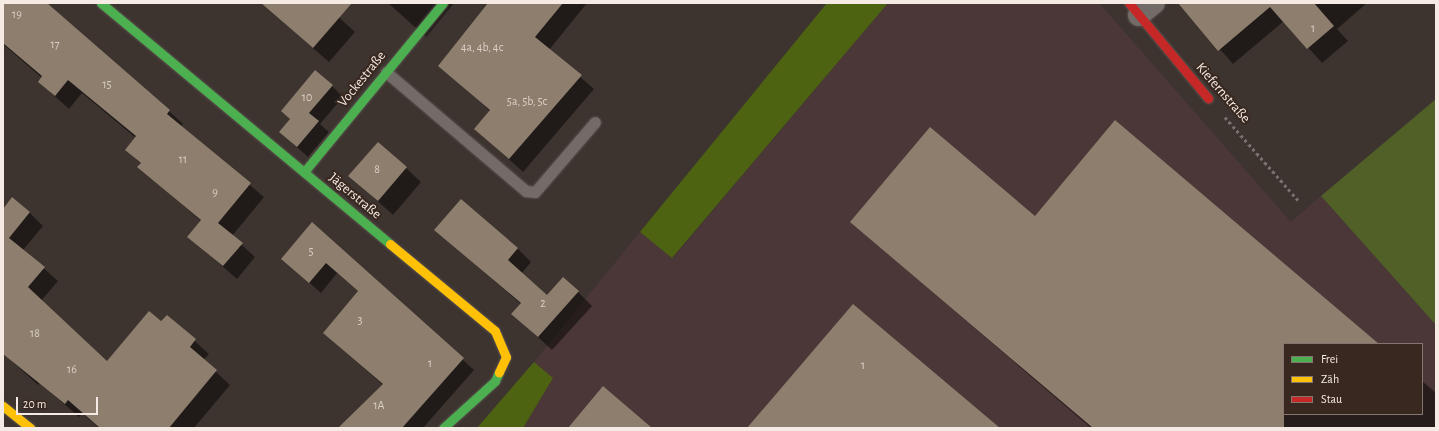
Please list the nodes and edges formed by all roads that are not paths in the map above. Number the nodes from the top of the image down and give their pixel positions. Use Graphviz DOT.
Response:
graph roads {
  1 [pos="101,3"];
  2 [pos="443,3"];
  3 [pos="1141,7"];
  4 [pos="386,72"];
  5 [pos="1208,98"];
  6 [pos="595,122"];
  7 [pos="304,172"];
  8 [pos="3,406"];
  9 [pos="30,428"];
  10 [pos="443,428"];
  1 -- 7 [label="street, Jägerstraße"];
  2 -- 4 [label="street, Vockestraße"];
  3 -- 5 [label="street, Kiefernstraße"];
  4 -- 6 [label="lane"];
  4 -- 7 [label="street, Vockestraße"];
  7 -- 10 [label="street, Jägerstraße"];
  8 -- 9 [label="street"];
}
